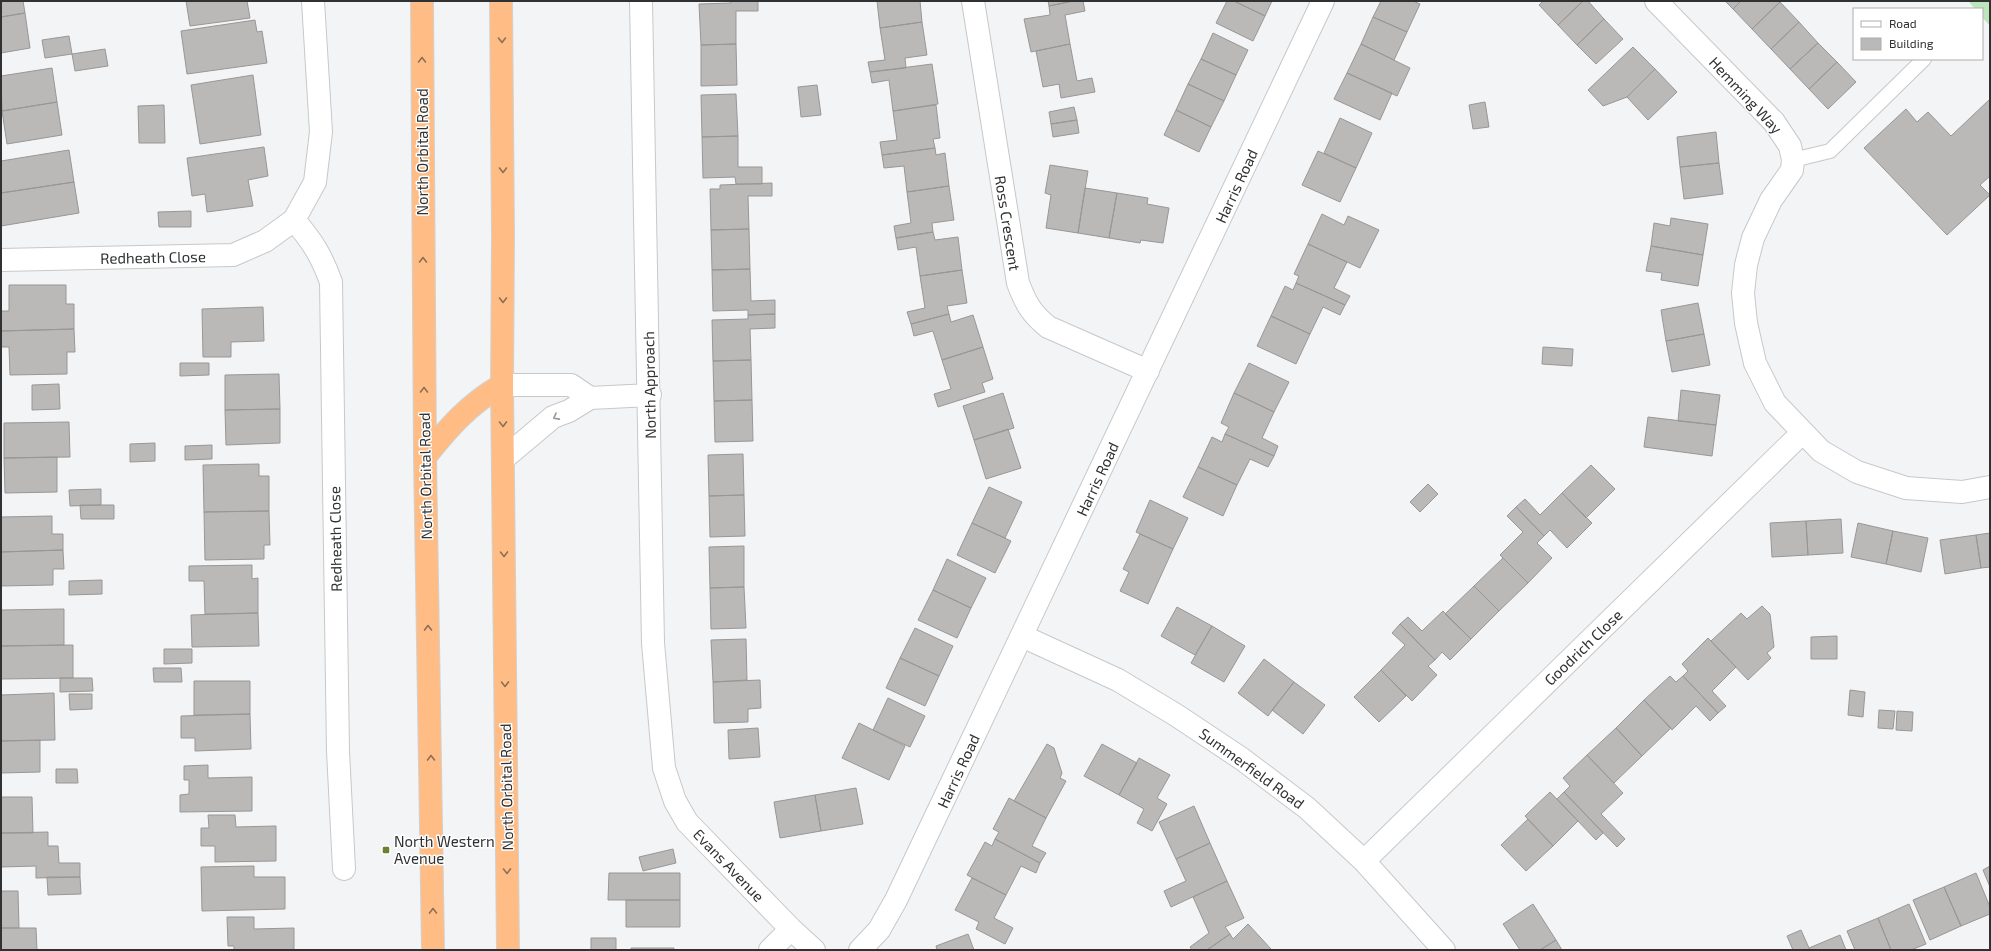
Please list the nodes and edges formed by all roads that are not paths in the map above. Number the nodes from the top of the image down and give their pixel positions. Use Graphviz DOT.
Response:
graph roads {
  1 [pos="313,1"];
  2 [pos="422,1"];
  3 [pos="501,1"];
  4 [pos="641,1"];
  5 [pos="973,1"];
  6 [pos="1323,1"];
  7 [pos="1656,1"];
  8 [pos="1923,60"];
  9 [pos="1792,160"];
  10 [pos="294,220"];
  11 [pos="1,260"];
  12 [pos="1148,372"];
  13 [pos="502,385"];
  14 [pos="650,395"];
  15 [pos="590,398"];
  16 [pos="1802,433"];
  17 [pos="425,457"];
  18 [pos="503,459"];
  19 [pos="1990,487"];
  20 [pos="1022,636"];
  21 [pos="664,768"];
  22 [pos="1364,861"];
  23 [pos="344,869"];
  24 [pos="791,929"];
  25 [pos="433,950"];
  26 [pos="508,950"];
  27 [pos="770,950"];
  28 [pos="814,950"];
  29 [pos="860,950"];
  30 [pos="1444,950"];
  1 -- 10 [label="street, Redheath Close"];
  17 -- 2 [label="highway, North Orbital Road, one-way"];
  3 -- 13 [label="highway, North Orbital Road, one-way"];
  4 -- 14 [label="street, North Approach"];
  5 -- 12 [label="street, Ross Crescent"];
  6 -- 12 [label="street, Harris Road"];
  7 -- 9 [label="street, Hemming Way"];
  8 -- 9 [label="lane"];
  9 -- 16 [label="street"];
  10 -- 11 [label="street, Redheath Close"];
  10 -- 23 [label="street, Redheath Close"];
  12 -- 20 [label="street, Harris Road"];
  13 -- 15 [label="street"];
  13 -- 17 [label="highway"];
  13 -- 18 [label="highway, North Orbital Road, one-way"];
  14 -- 15 [label="street"];
  14 -- 21 [label="street, North Approach"];
  15 -- 18 [label="street, one-way"];
  16 -- 19 [label="street"];
  16 -- 22 [label="street, Goodrich Close"];
  25 -- 17 [label="highway, North Orbital Road, one-way"];
  18 -- 26 [label="highway, North Orbital Road, one-way"];
  20 -- 22 [label="street, Summerfield Road"];
  20 -- 29 [label="street, Harris Road"];
  21 -- 24 [label="street, Evans Avenue"];
  22 -- 30 [label="street, Summerfield Road"];
  24 -- 27 [label="street"];
  24 -- 28 [label="street, Evans Avenue"];
}
